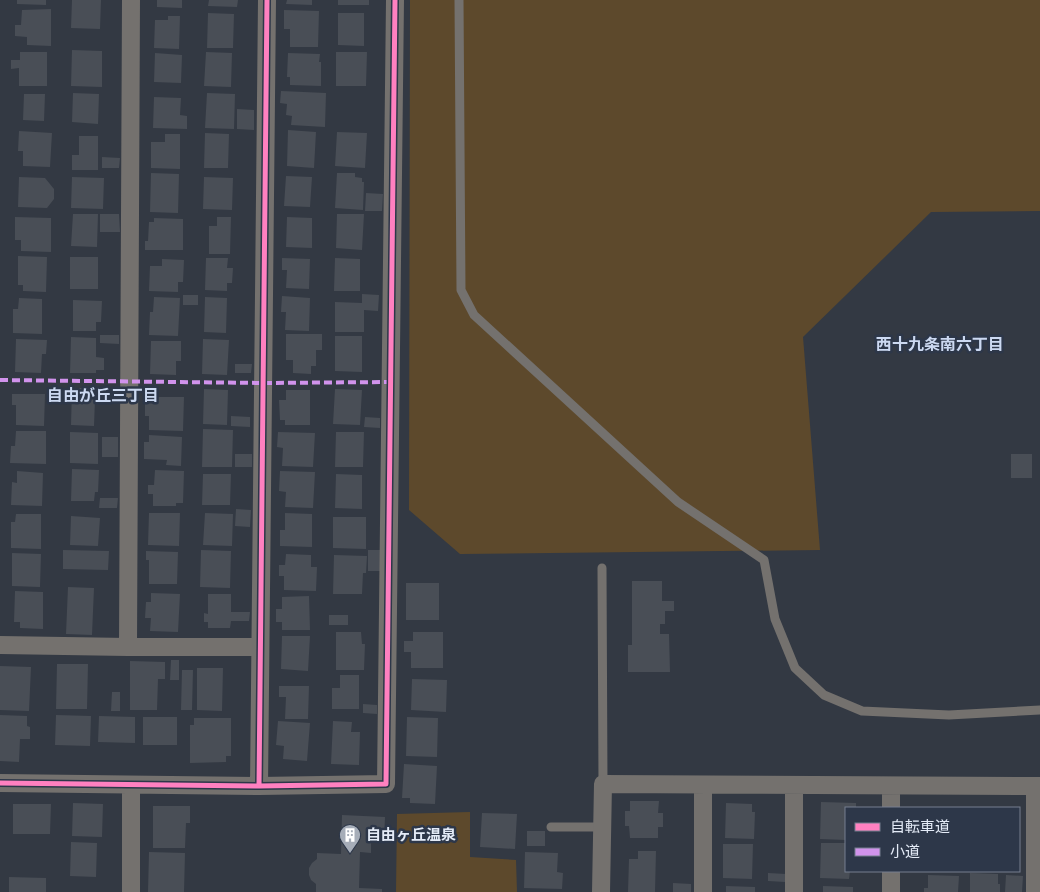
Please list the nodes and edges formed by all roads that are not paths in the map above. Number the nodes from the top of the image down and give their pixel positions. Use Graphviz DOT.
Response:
graph roads {
  1 [pos="130,0"];
  2 [pos="267,0"];
  3 [pos="395,0"];
  4 [pos="459,0"];
  5 [pos="602,568"];
  6 [pos="0,645"];
  7 [pos="260,647"];
  8 [pos="128,648"];
  9 [pos="1040,710"];
  10 [pos="0,783"];
  11 [pos="603,784"];
  12 [pos="131,785"];
  13 [pos="703,785"];
  14 [pos="794,785"];
  15 [pos="259,786"];
  16 [pos="891,786"];
  17 [pos="1038,786"];
  18 [pos="891,807"];
  19 [pos="551,827"];
  20 [pos="602,827"];
  21 [pos="891,872"];
  22 [pos="131,892"];
  23 [pos="601,892"];
  24 [pos="703,892"];
  25 [pos="794,892"];
  26 [pos="891,892"];
  27 [pos="1035,892"];
  1 -- 8 [label="street"];
  2 -- 7 [label="street"];
  3 -- 15 [label="street"];
  4 -- 9 [label="lane"];
  5 -- 11 [label="lane"];
  6 -- 8 [label="street"];
  7 -- 8 [label="street"];
  7 -- 15 [label="street"];
  10 -- 12 [label="street"];
  11 -- 13 [label="street"];
  11 -- 20 [label="street"];
  12 -- 15 [label="street"];
  12 -- 22 [label="street"];
  13 -- 14 [label="street"];
  13 -- 24 [label="street"];
  14 -- 16 [label="street"];
  14 -- 25 [label="street"];
  16 -- 17 [label="street"];
  16 -- 18 [label="street"];
  17 -- 27 [label="street"];
  19 -- 20 [label="lane"];
  20 -- 23 [label="street"];
  21 -- 26 [label="street"];
}
